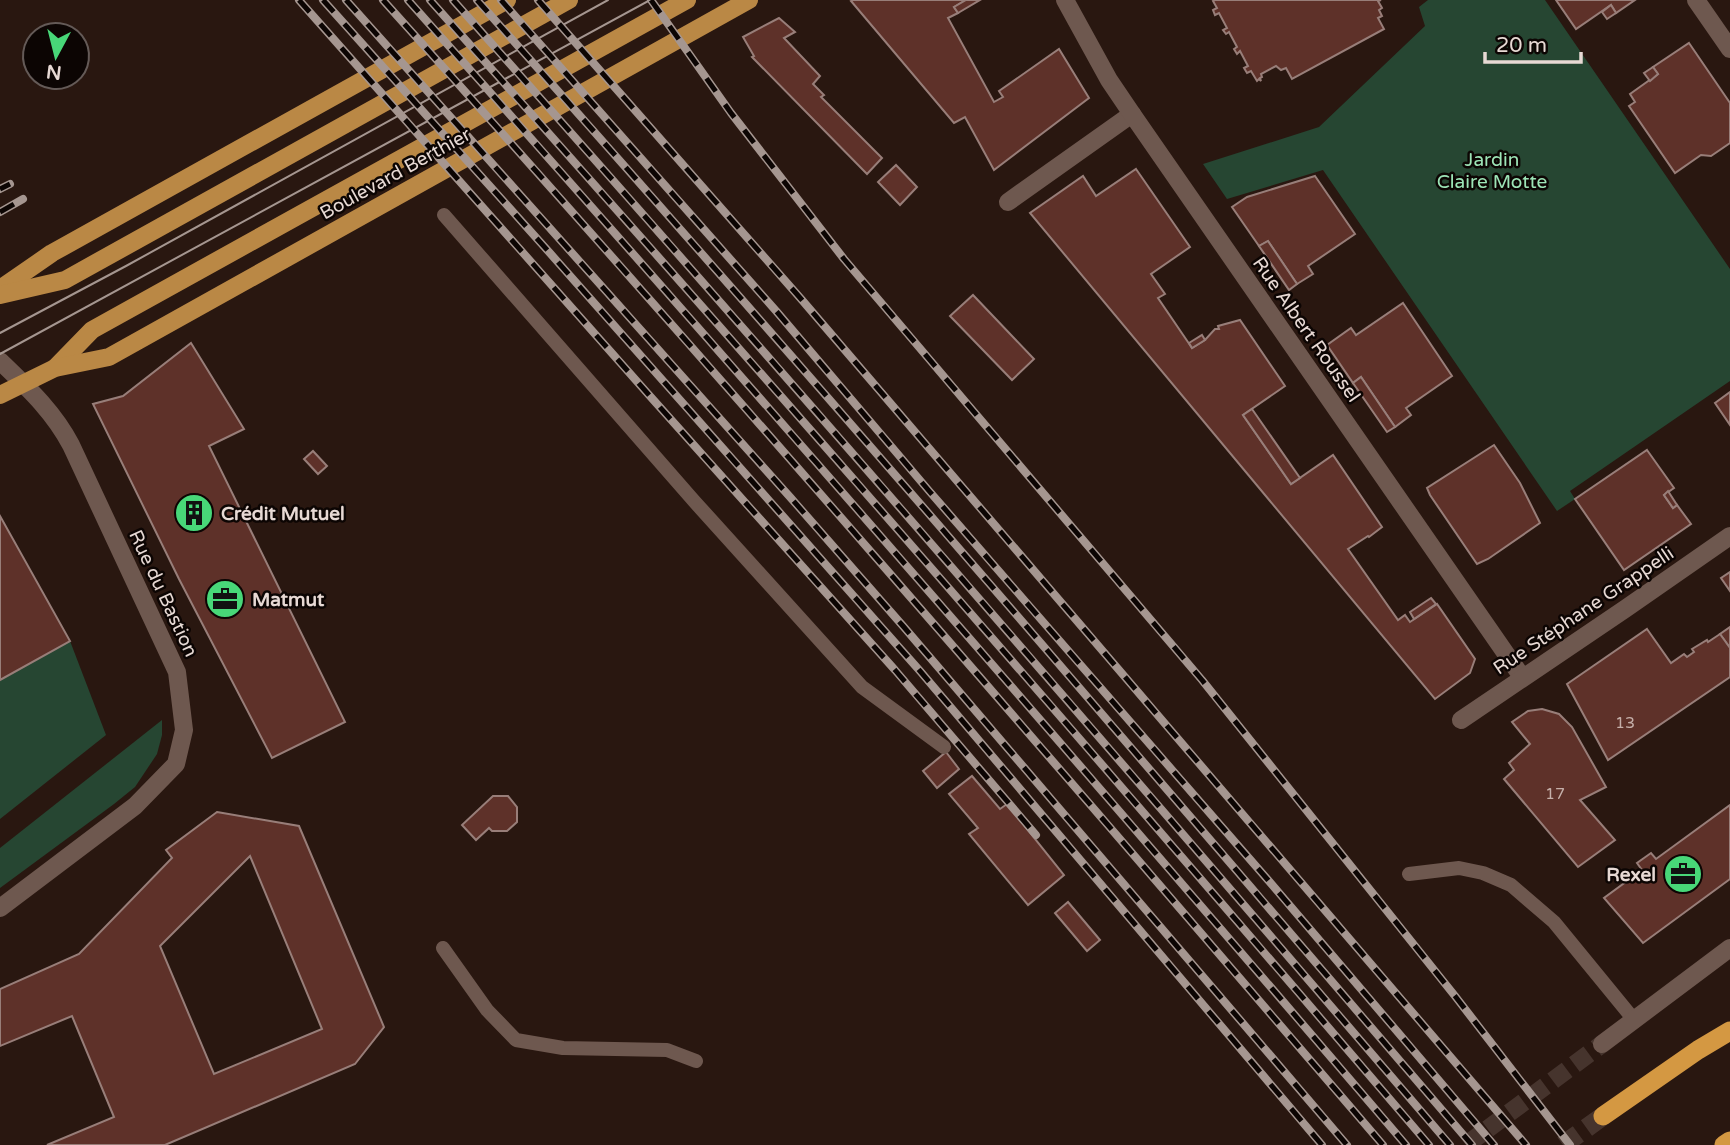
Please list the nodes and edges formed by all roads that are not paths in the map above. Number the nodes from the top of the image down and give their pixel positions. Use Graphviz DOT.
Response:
graph roads {
  1 [pos="507,0"];
  2 [pos="569,0"];
  3 [pos="688,0"];
  4 [pos="749,0"];
  5 [pos="1065,0"];
  6 [pos="1696,0"];
  7 [pos="1730,49"];
  8 [pos="1132,114"];
  9 [pos="1008,202"];
  10 [pos="444,215"];
  11 [pos="0,289"];
  12 [pos="0,295"];
  13 [pos="0,361"];
  14 [pos="55,368"];
  15 [pos="0,395"];
  16 [pos="1730,536"];
  17 [pos="1522,677"];
  18 [pos="1461,720"];
  19 [pos="944,747"];
  20 [pos="1409,874"];
  21 [pos="0,908"];
  22 [pos="443,947"];
  23 [pos="1730,948"];
  24 [pos="1635,1020"];
  25 [pos="1730,1021"];
  26 [pos="1730,1031"];
  27 [pos="1602,1044"];
  28 [pos="1698,1050"];
  29 [pos="696,1060"];
  30 [pos="1603,1116"];
  31 [pos="1730,1141"];
  32 [pos="1724,1145"];
  1 -- 11 [label="main road"];
  2 -- 12 [label="main road"];
  3 -- 14 [label="main road, Boulevard Berthier"];
  4 -- 14 [label="main road, Boulevard Berthier"];
  5 -- 8 [label="street, Rue Albert Roussel"];
  6 -- 7 [label="street"];
  8 -- 9 [label="street"];
  8 -- 17 [label="street, Rue Albert Roussel"];
  10 -- 19 [label="lane"];
  13 -- 21 [label="street, Rue du Bastion"];
  14 -- 15 [label="main road, Boulevard Berthier"];
  16 -- 17 [label="street, Rue Stéphane Grappelli"];
  17 -- 18 [label="street, Rue Stéphane Grappelli"];
  20 -- 24 [label="lane"];
  22 -- 29 [label="lane"];
  23 -- 24 [label="street"];
  24 -- 27 [label="street"];
  25 -- 28 [label="highway"];
  26 -- 28 [label="highway"];
  28 -- 30 [label="highway"];
  31 -- 32 [label="highway"];
}
